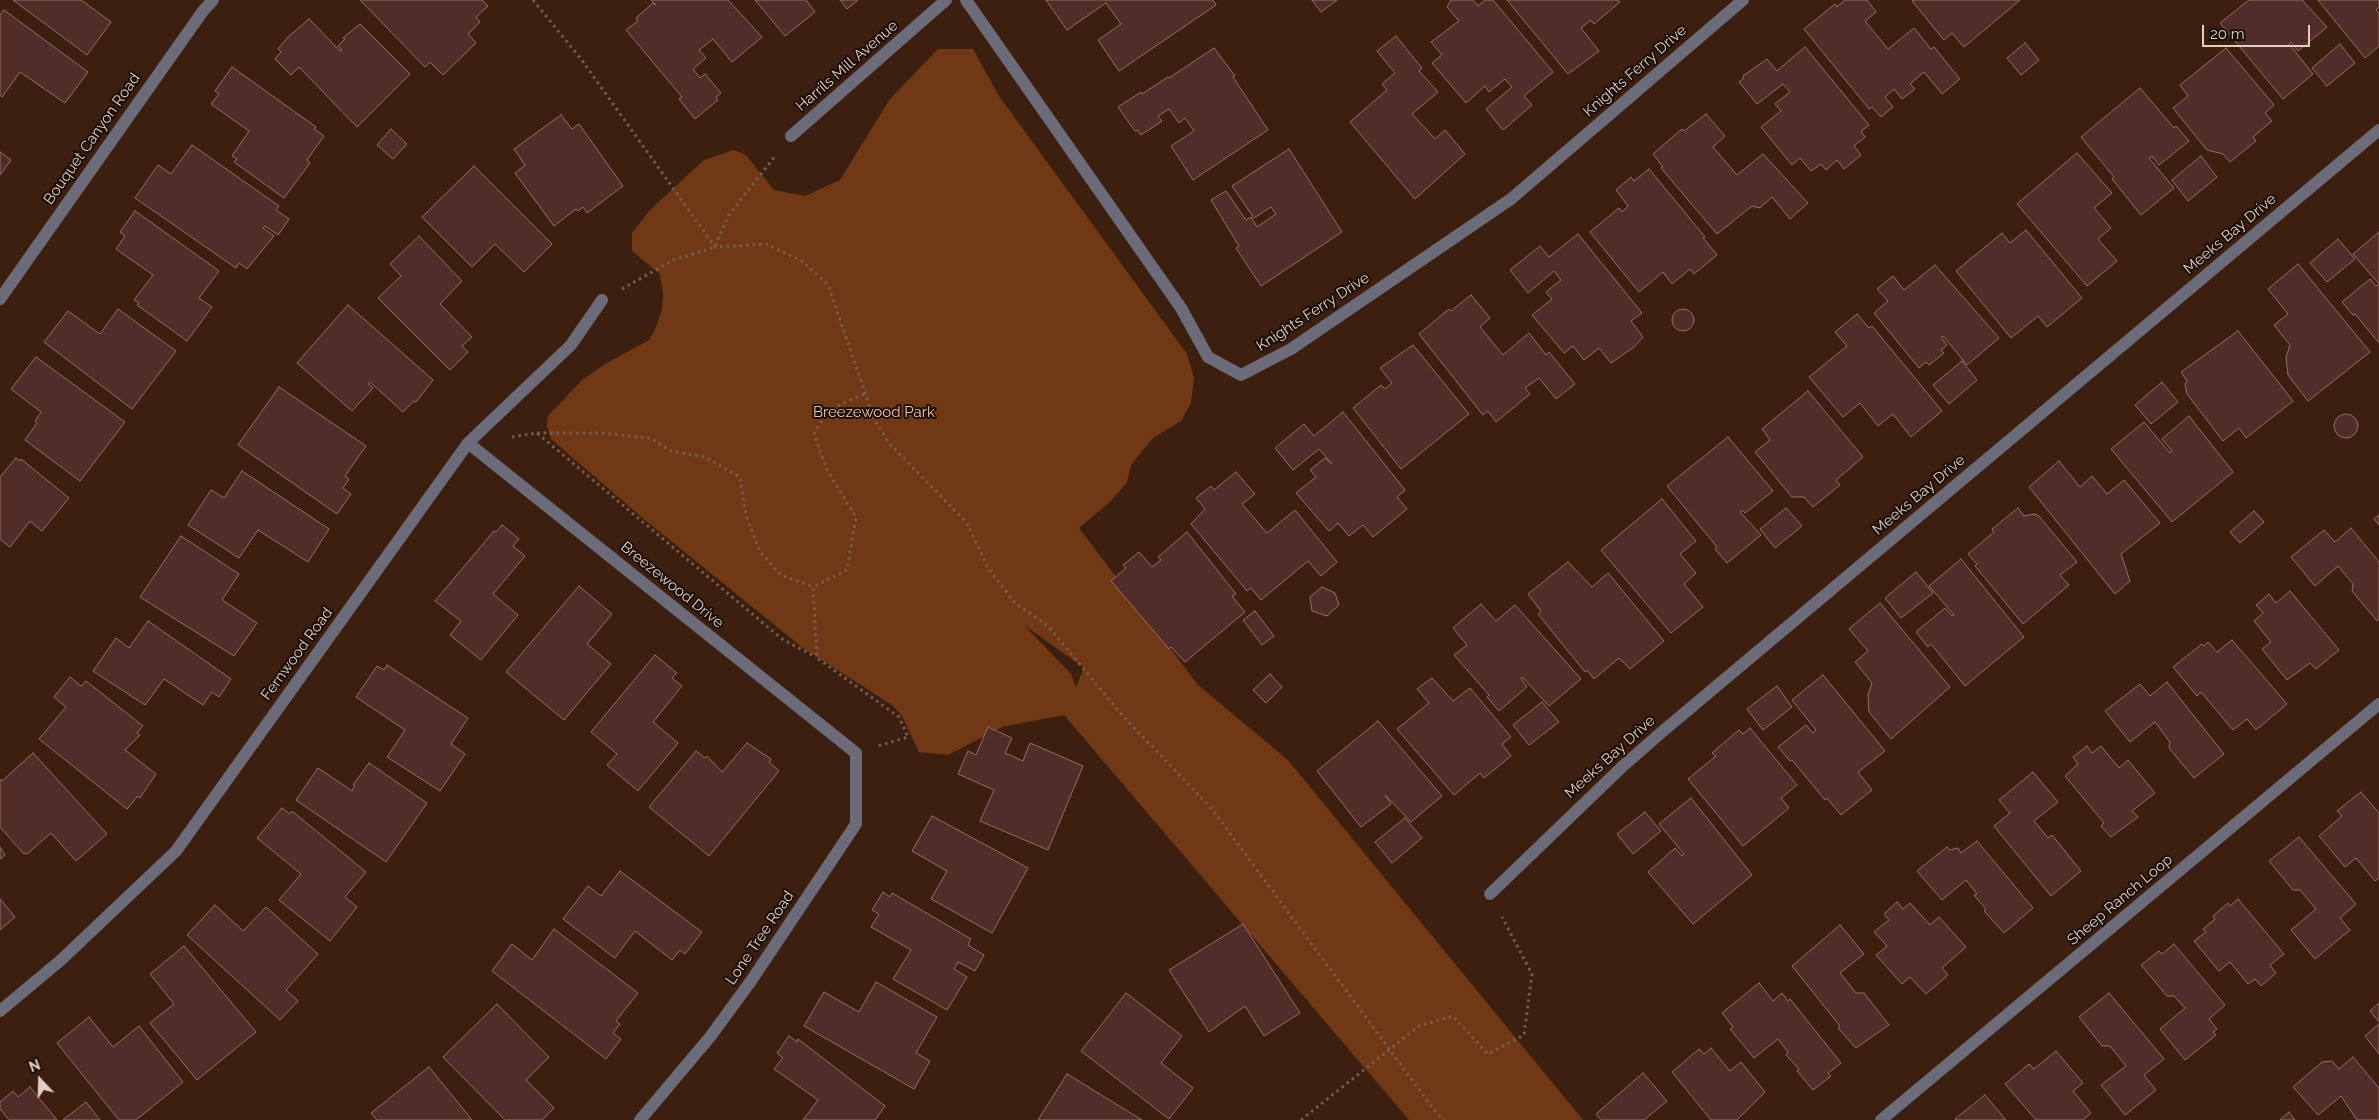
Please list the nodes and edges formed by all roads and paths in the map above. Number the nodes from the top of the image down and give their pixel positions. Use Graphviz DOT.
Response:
graph roads {
  1 [pos="214,0"];
  2 [pos="533,0"];
  3 [pos="946,0"];
  4 [pos="966,0"];
  5 [pos="1743,0"];
  6 [pos="2379,130"];
  7 [pos="791,136"];
  8 [pos="715,247"];
  9 [pos="0,299"];
  10 [pos="602,300"];
  11 [pos="864,394"];
  12 [pos="536,433"];
  13 [pos="468,443"];
  14 [pos="813,587"];
  15 [pos="817,658"];
  16 [pos="2379,704"];
  17 [pos="856,753"];
  18 [pos="1490,894"];
  19 [pos="0,1011"];
  20 [pos="1390,1049"];
  21 [pos="640,1120"];
  22 [pos="1301,1120"];
  23 [pos="1444,1120"];
  24 [pos="1881,1120"];
  1 -- 9 [label="street, Bouquet Canyon Road"];
  2 -- 8 [label="path"];
  3 -- 7 [label="street, Harrils Mill Avenue"];
  4 -- 5 [label="street, Knights Ferry Drive"];
  6 -- 18 [label="street, Meeks Bay Drive"];
  7 -- 8 [label="path"];
  8 -- 10 [label="path"];
  8 -- 11 [label="path"];
  10 -- 13 [label="street, Fernwood Road"];
  11 -- 14 [label="path"];
  11 -- 20 [label="path"];
  12 -- 13 [label="path"];
  12 -- 14 [label="path"];
  12 -- 15 [label="path"];
  13 -- 17 [label="street, Breezewood Drive"];
  13 -- 19 [label="street, Fernwood Road"];
  14 -- 15 [label="path"];
  15 -- 17 [label="path"];
  16 -- 24 [label="street, Sheep Ranch Loop"];
  17 -- 21 [label="street, Lone Tree Road"];
  18 -- 20 [label="path"];
  20 -- 22 [label="path"];
  20 -- 23 [label="path"];
}
